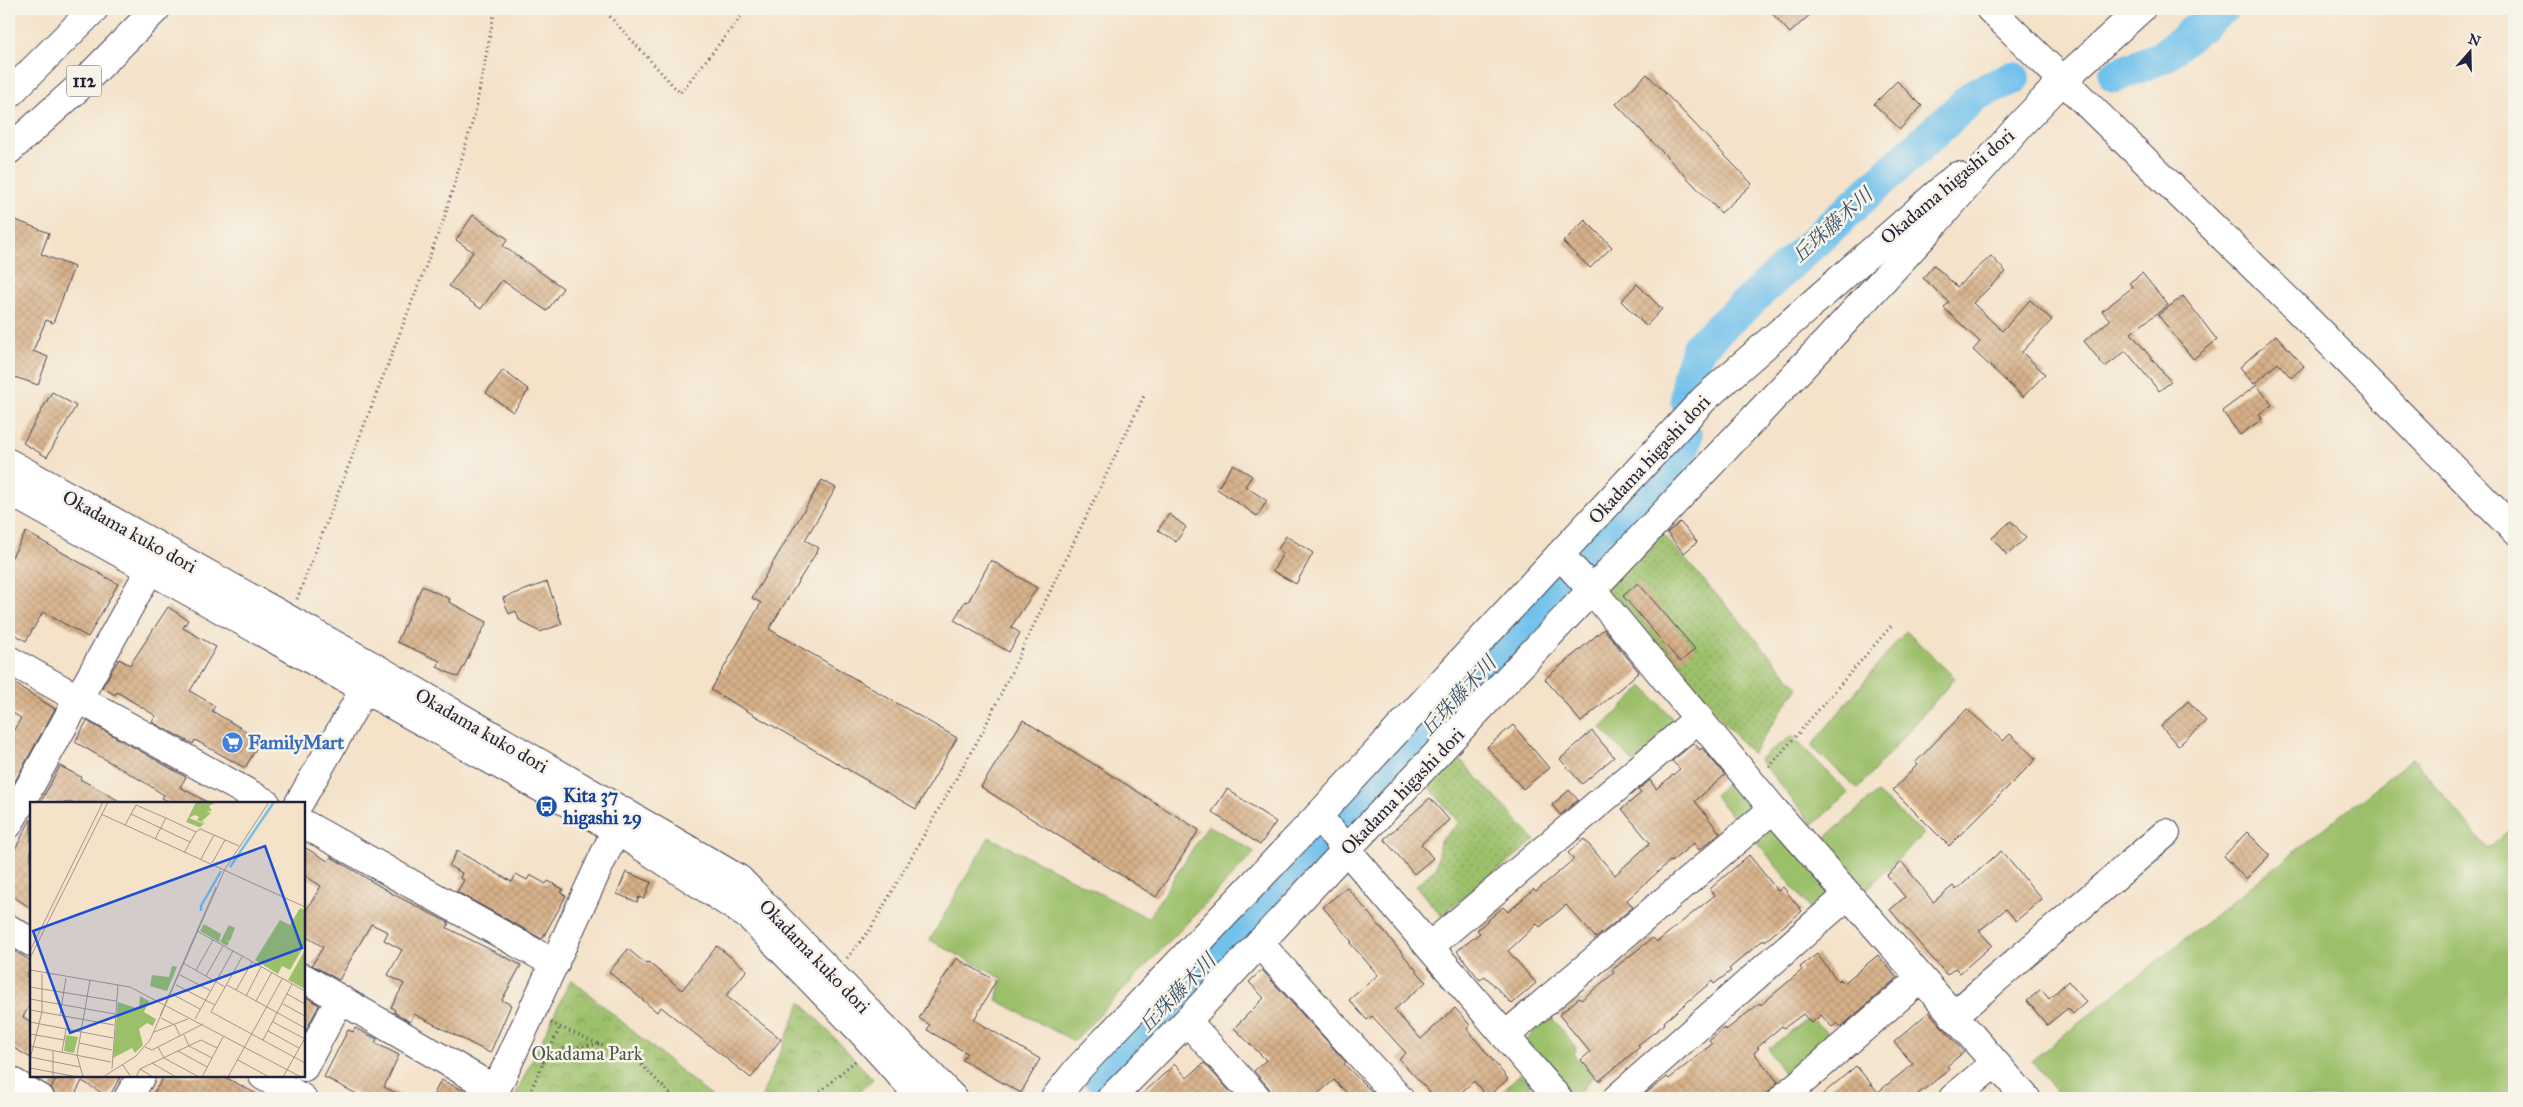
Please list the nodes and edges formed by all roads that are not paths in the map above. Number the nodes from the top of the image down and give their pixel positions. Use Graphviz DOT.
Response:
graph roads {
  1 [pos="94,9"];
  2 [pos="156,9"];
  3 [pos="1990,9"];
  4 [pos="2141,9"];
  5 [pos="2064,79"];
  6 [pos="9,94"];
  7 [pos="2020,124"];
  8 [pos="9,150"];
  9 [pos="9,463"];
  10 [pos="9,491"];
  11 [pos="2514,530"];
  12 [pos="1560,555"];
  13 [pos="149,571"];
  14 [pos="1593,591"];
  15 [pos="9,660"];
  16 [pos="370,679"];
  17 [pos="80,699"];
  18 [pos="1699,718"];
  19 [pos="264,802"];
  20 [pos="300,802"];
  21 [pos="1773,809"];
  22 [pos="16,816"];
  23 [pos="1318,816"];
  24 [pos="619,821"];
  25 [pos="305,825"];
  26 [pos="2166,833"];
  27 [pos="1347,849"];
  28 [pos="1848,895"];
  29 [pos="9,929"];
  30 [pos="30,941"];
  31 [pos="1259,943"];
  32 [pos="1430,946"];
  33 [pos="555,964"];
  34 [pos="305,979"];
  35 [pos="1920,979"];
  36 [pos="340,999"];
  37 [pos="1953,1016"];
  38 [pos="1187,1021"];
  39 [pos="1506,1035"];
  40 [pos="1995,1063"];
  41 [pos="305,1066"];
  42 [pos="140,1077"];
  43 [pos="266,1077"];
  44 [pos="9,1080"];
  45 [pos="297,1088"];
  46 [pos="494,1094"];
  47 [pos="1114,1097"];
  48 [pos="40,1098"];
  49 [pos="128,1098"];
  50 [pos="921,1098"];
  51 [pos="953,1098"];
  52 [pos="1055,1098"];
  53 [pos="1257,1098"];
  54 [pos="1399,1098"];
  55 [pos="1558,1098"];
  56 [pos="1617,1098"];
  57 [pos="1783,1098"];
  58 [pos="1952,1098"];
  59 [pos="2026,1098"];
  1 -- 6 [label="street, 112"];
  2 -- 8 [label="street, 112"];
  3 -- 5 [label="street"];
  4 -- 5 [label="street"];
  5 -- 7 [label="street"];
  5 -- 11 [label="street"];
  7 -- 12 [label="street, Okadama higashi dori"];
  7 -- 14 [label="street, Okadama higashi dori"];
  9 -- 16 [label="street, Okadama kuko dori"];
  10 -- 13 [label="street, Okadama kuko dori"];
  12 -- 14 [label="street"];
  12 -- 23 [label="street, Okadama higashi dori"];
  13 -- 16 [label="street, Okadama kuko dori"];
  13 -- 17 [label="street"];
  14 -- 18 [label="street"];
  14 -- 27 [label="street, Okadama higashi dori"];
  15 -- 17 [label="street"];
  16 -- 20 [label="street"];
  16 -- 24 [label="street, Okadama kuko dori"];
  17 -- 19 [label="street"];
  17 -- 22 [label="street"];
  18 -- 21 [label="street"];
  18 -- 32 [label="street"];
  21 -- 28 [label="street"];
  21 -- 39 [label="street"];
  23 -- 27 [label="street"];
  23 -- 52 [label="street, Okadama higashi dori"];
  24 -- 33 [label="street"];
  24 -- 50 [label="street, Okadama kuko dori"];
  24 -- 51 [label="street, Okadama kuko dori"];
  25 -- 33 [label="street"];
  26 -- 37 [label="street"];
  27 -- 31 [label="street, Okadama higashi dori"];
  27 -- 32 [label="street"];
  28 -- 35 [label="street"];
  28 -- 56 [label="street"];
  29 -- 30 [label="street"];
  31 -- 38 [label="street, Okadama higashi dori"];
  31 -- 54 [label="street"];
  32 -- 39 [label="street"];
  33 -- 46 [label="street"];
  34 -- 36 [label="street"];
  35 -- 37 [label="street"];
  35 -- 57 [label="street"];
  36 -- 41 [label="street"];
  36 -- 46 [label="street"];
  37 -- 40 [label="street"];
  38 -- 47 [label="street, Okadama higashi dori"];
  38 -- 53 [label="street"];
  39 -- 55 [label="street"];
  40 -- 58 [label="street"];
  40 -- 59 [label="street"];
  42 -- 49 [label="street"];
  43 -- 45 [label="street"];
  44 -- 48 [label="street"];
}
